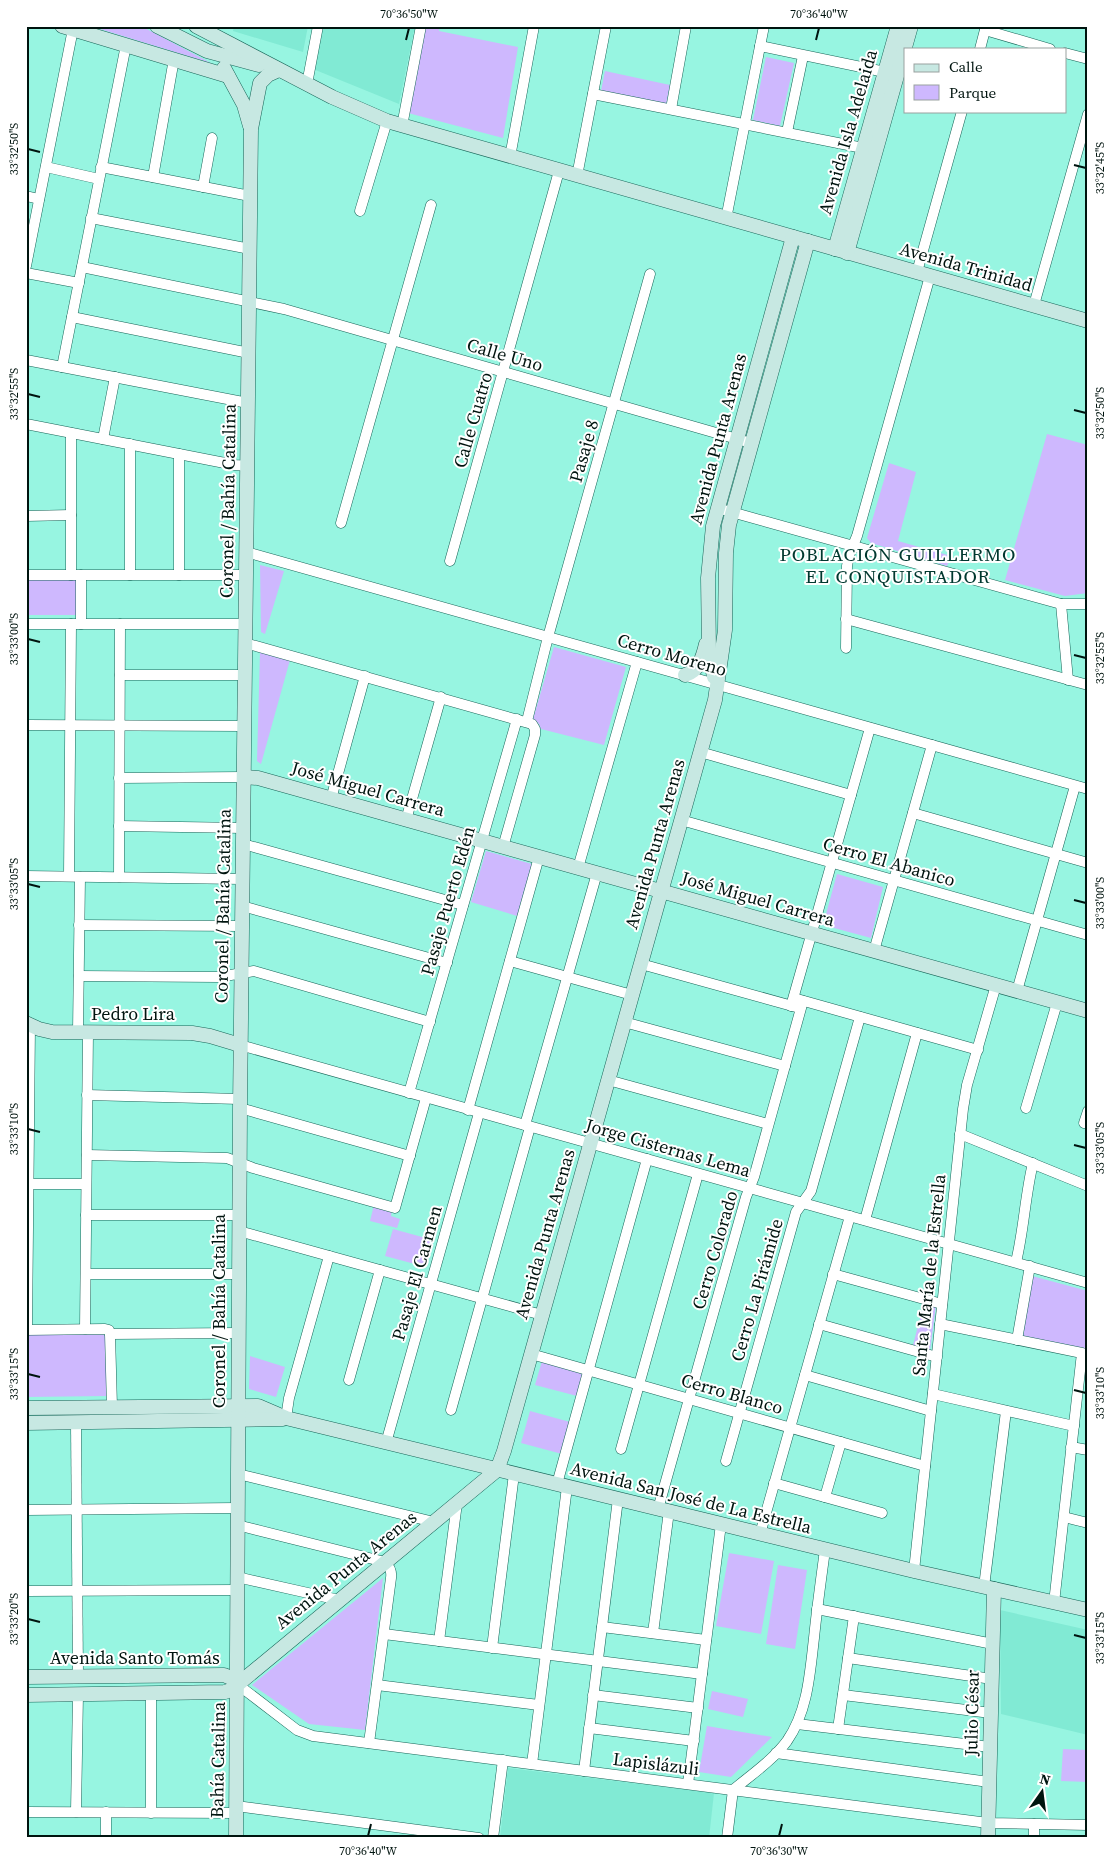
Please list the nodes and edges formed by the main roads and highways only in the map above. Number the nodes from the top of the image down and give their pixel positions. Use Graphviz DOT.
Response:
graph roads {
  1 [pos="157,26"];
  2 [pos="196,26"];
  3 [pos="898,26"];
  4 [pos="911,26"];
  5 [pos="67,27"];
  6 [pos="218,32"];
  7 [pos="904,48"];
  8 [pos="904,48"];
  9 [pos="219,56"];
  10 [pos="279,70"];
  11 [pos="228,76"];
  12 [pos="251,129"];
  13 [pos="793,237"];
  14 [pos="808,241"];
  15 [pos="841,251"];
  16 [pos="1088,321"];
  17 [pos="709,636"];
  18 [pos="685,675"];
  19 [pos="716,684"];
  20 [pos="244,777"];
  21 [pos="661,891"];
  22 [pos="1088,1011"];
  23 [pos="28,1024"];
  24 [pos="240,1046"];
  25 [pos="237,1406"];
  26 [pos="26,1408"];
  27 [pos="286,1418"];
  28 [pos="238,1420"];
  29 [pos="26,1423"];
  30 [pos="497,1470"];
  31 [pos="989,1588"];
  32 [pos="1088,1610"];
  33 [pos="26,1677"];
  34 [pos="237,1684"];
  35 [pos="26,1695"];
  36 [pos="236,1838"];
  37 [pos="988,1838"];
  1 -- 9 [label="main road"];
  2 -- 6 [label="main road"];
  3 -- 15 [label="main road, Avenida Isla Adelaida"];
  4 -- 8 [label="main road"];
  5 -- 11 [label="main road"];
  6 -- 9 [label="main road"];
  6 -- 10 [label="main road"];
  7 -- 15 [label="main road"];
  9 -- 10 [label="main road"];
  9 -- 11 [label="main road"];
  10 -- 12 [label="main road"];
  10 -- 13 [label="main road, Avenida Trinidad"];
  11 -- 12 [label="main road"];
  12 -- 20 [label="main road, Coronel / Bahía Catalina"];
  13 -- 14 [label="main road, Avenida Trinidad"];
  13 -- 17 [label="main road, Avenida Punta Arenas"];
  14 -- 15 [label="main road, Avenida Trinidad"];
  14 -- 19 [label="main road, Avenida Punta Arenas"];
  15 -- 16 [label="main road, Avenida Trinidad"];
  17 -- 18 [label="main road"];
  17 -- 19 [label="main road, Avenida Punta Arenas"];
  19 -- 21 [label="main road, Avenida Punta Arenas"];
  20 -- 21 [label="main road, José Miguel Carrera"];
  20 -- 24 [label="main road, Coronel / Bahía Catalina"];
  21 -- 22 [label="main road, José Miguel Carrera"];
  21 -- 30 [label="main road, Avenida Punta Arenas"];
  23 -- 24 [label="main road, Pedro Lira"];
  24 -- 25 [label="main road, Coronel / Bahía Catalina"];
  25 -- 26 [label="main road, Avenida San José de La Estrella"];
  25 -- 27 [label="main road, Avenida San José de La Estrella"];
  25 -- 28 [label="main road, Coronel / Bahía Catalina"];
  27 -- 28 [label="main road, Avenida San José de La Estrella"];
  27 -- 30 [label="main road, Avenida San José de La Estrella"];
  28 -- 29 [label="main road, Avenida San José de La Estrella"];
  28 -- 34 [label="main road, Coronel / Bahía Catalina"];
  30 -- 31 [label="main road, Avenida San José de La Estrella"];
  30 -- 34 [label="main road, Avenida Punta Arenas"];
  31 -- 32 [label="main road, Avenida San José de La Estrella"];
  31 -- 37 [label="main road, Julio César"];
  33 -- 34 [label="main road, Avenida Santo Tomás"];
  34 -- 35 [label="main road, Avenida Santo Tomás"];
  34 -- 36 [label="main road, Bahía Catalina"];
}
